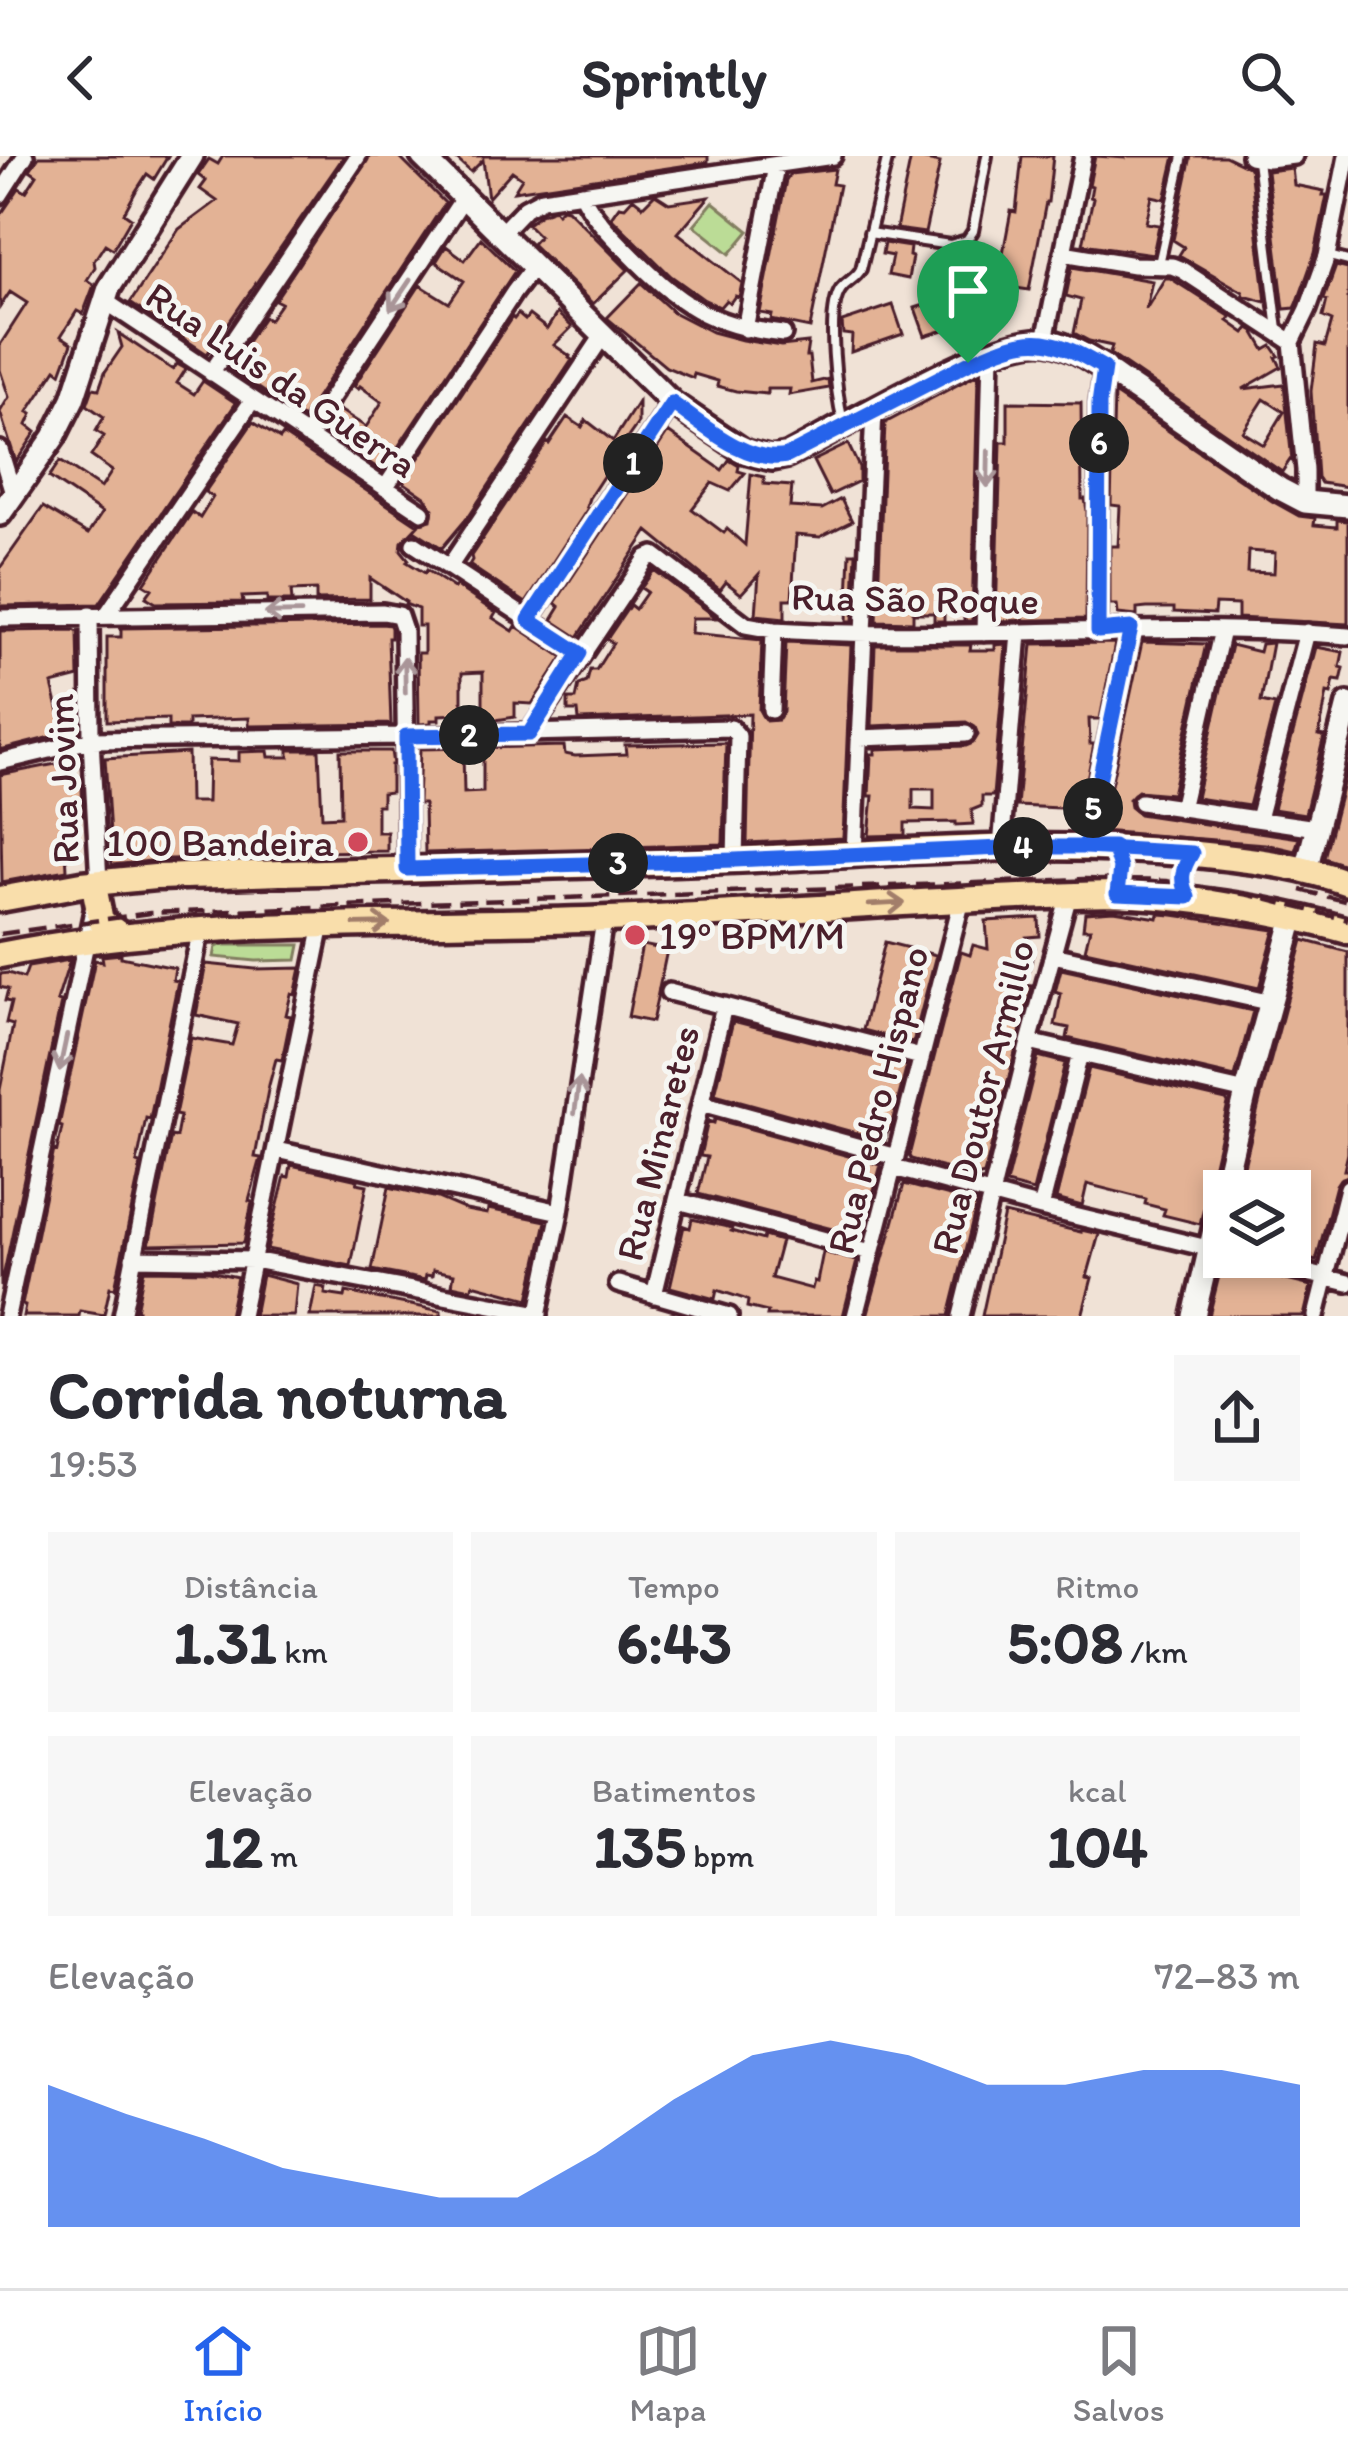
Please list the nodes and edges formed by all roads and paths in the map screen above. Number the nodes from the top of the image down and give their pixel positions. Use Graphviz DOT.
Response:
graph roads {
  1 [pos="25,156"];
  2 [pos="192,156"];
  3 [pos="358,156"];
  4 [pos="422,156"];
  5 [pos="833,156"];
  6 [pos="888,156"];
  7 [pos="987,156"];
  8 [pos="1083,156"];
  9 [pos="1183,156"];
  10 [pos="1294,156"];
  11 [pos="1347,156"];
  12 [pos="1253,157"];
  13 [pos="776,166"];
  14 [pos="581,193"];
  15 [pos="0,195"];
  16 [pos="464,197"];
  17 [pos="501,233"];
  18 [pos="869,233"];
  19 [pos="1063,253"];
  20 [pos="1327,256"];
  21 [pos="1348,261"];
  22 [pos="1159,265"];
  23 [pos="534,266"];
  24 [pos="105,301"];
  25 [pos="745,329"];
  26 [pos="1278,330"];
  27 [pos="604,334"];
  28 [pos="783,334"];
  29 [pos="1045,340"];
  30 [pos="1292,342"];
  31 [pos="991,352"];
  32 [pos="1104,368"];
  33 [pos="211,374"];
  34 [pos="252,401"];
  35 [pos="672,403"];
  36 [pos="874,411"];
  37 [pos="844,427"];
  38 [pos="306,436"];
  39 [pos="0,450"];
  40 [pos="385,488"];
  41 [pos="14,496"];
  42 [pos="1305,502"];
  43 [pos="1348,506"];
  44 [pos="422,512"];
  45 [pos="0,514"];
  46 [pos="414,544"];
  47 [pos="449,567"];
  48 [pos="99,615"];
  49 [pos="0,618"];
  50 [pos="529,620"];
  51 [pos="1131,628"];
  52 [pos="774,630"];
  53 [pos="1222,630"];
  54 [pos="1098,631"];
  55 [pos="865,632"];
  56 [pos="1307,632"];
  57 [pos="984,633"];
  58 [pos="1019,633"];
  59 [pos="1348,636"];
  60 [pos="580,653"];
  61 [pos="1348,704"];
  62 [pos="771,710"];
  63 [pos="529,734"];
  64 [pos="966,734"];
  65 [pos="406,736"];
  66 [pos="859,738"];
  67 [pos="91,740"];
  68 [pos="1343,744"];
  69 [pos="0,762"];
  70 [pos="1141,802"];
  71 [pos="1181,809"];
  72 [pos="1258,819"];
  73 [pos="1316,828"];
  74 [pos="1085,847"];
  75 [pos="1113,847"];
  76 [pos="1001,848"];
  77 [pos="1192,853"];
  78 [pos="854,854"];
  79 [pos="735,860"];
  80 [pos="407,869"];
  81 [pos="1306,870"];
  82 [pos="1348,883"];
  83 [pos="98,889"];
  84 [pos="1117,894"];
  85 [pos="1070,895"];
  86 [pos="1188,897"];
  87 [pos="0,899"];
  88 [pos="962,900"];
  89 [pos="1294,917"];
  90 [pos="604,920"];
  91 [pos="322,925"];
  92 [pos="201,928"];
  93 [pos="1348,931"];
  94 [pos="121,935"];
  95 [pos="86,939"];
  96 [pos="0,955"];
  97 [pos="1052,955"];
  98 [pos="669,992"];
  99 [pos="1272,1003"];
  100 [pos="724,1006"];
  101 [pos="1029,1042"];
  102 [pos="1080,1054"];
  103 [pos="921,1057"];
  104 [pos="1246,1092"];
  105 [pos="701,1103"];
  106 [pos="277,1150"];
  107 [pos="895,1162"];
  108 [pos="1232,1170"];
  109 [pos="1348,1188"];
  110 [pos="991,1194"];
  111 [pos="678,1202"];
  112 [pos="1041,1208"];
  113 [pos="560,1212"];
  114 [pos="1203,1248"];
  115 [pos="871,1252"];
  116 [pos="134,1258"];
  117 [pos="253,1260"];
  118 [pos="1311,1273"];
  119 [pos="1326,1277"];
  120 [pos="1207,1278"];
  121 [pos="1348,1283"];
  122 [pos="618,1284"];
  123 [pos="654,1295"];
  124 [pos="5,1310"];
  125 [pos="539,1315"];
  126 [pos="723,1315"];
  127 [pos="122,1316"];
  128 [pos="241,1316"];
  129 [pos="855,1316"];
  130 [pos="961,1316"];
  131 [pos="1194,1316"];
  132 [pos="1316,1316"];
  1 -- 15 [label="street"];
  2 -- 24 [label="main road"];
  3 -- 33 [label="street"];
  4 -- 16 [label="main road"];
  5 -- 13 [label="street"];
  6 -- 18 [label="lane"];
  7 -- 18 [label="lane"];
  8 -- 19 [label="street"];
  9 -- 22 [label="lane"];
  10 -- 12 [label="street"];
  11 -- 20 [label="street"];
  12 -- 26 [label="lane"];
  13 -- 14 [label="street"];
  13 -- 25 [label="street"];
  14 -- 17 [label="street"];
  14 -- 25 [label="street"];
  16 -- 17 [label="main road"];
  16 -- 38 [label="street, one-way"];
  17 -- 23 [label="main road"];
  18 -- 37 [label="lane"];
  19 -- 22 [label="street"];
  19 -- 29 [label="street"];
  20 -- 21 [label="lane"];
  20 -- 30 [label="street"];
  22 -- 26 [label="street"];
  23 -- 27 [label="main road"];
  23 -- 40 [label="street"];
  24 -- 33 [label="street, Rua Luis da Guerra"];
  24 -- 41 [label="main road"];
  25 -- 28 [label="street"];
  26 -- 30 [label="street"];
  27 -- 35 [label="main road"];
  27 -- 47 [label="street"];
  29 -- 31 [label="main road"];
  29 -- 32 [label="main road"];
  30 -- 42 [label="street"];
  31 -- 36 [label="main road"];
  31 -- 57 [label="street, one-way"];
  32 -- 42 [label="main road"];
  32 -- 54 [label="street"];
  33 -- 34 [label="street, Rua Luis da Guerra"];
  34 -- 38 [label="street, Rua Luis da Guerra"];
  34 -- 48 [label="street"];
  35 -- 37 [label="main road"];
  35 -- 50 [label="street"];
  36 -- 37 [label="main road"];
  36 -- 55 [label="street"];
  38 -- 40 [label="street, Rua Luis da Guerra"];
  39 -- 41 [label="street"];
  40 -- 44 [label="street, Rua Luis da Guerra"];
  41 -- 45 [label="main road"];
  42 -- 43 [label="main road"];
  46 -- 47 [label="street, Rua Luis da Guerra"];
  47 -- 50 [label="street, Rua Luis da Guerra"];
  48 -- 49 [label="street"];
  65 -- 48 [label="street, one-way"];
  48 -- 67 [label="street, Rua Jovim"];
  50 -- 60 [label="street, Rua Luis da Guerra"];
  51 -- 53 [label="street, Rua São Roque"];
  51 -- 54 [label="street, Rua São Roque"];
  51 -- 74 [label="street"];
  52 -- 55 [label="street, Rua São Roque"];
  52 -- 60 [label="street, Rua São Roque"];
  52 -- 62 [label="street"];
  53 -- 56 [label="street, Rua São Roque"];
  53 -- 71 [label="street"];
  54 -- 58 [label="street, Rua São Roque"];
  55 -- 57 [label="street, Rua São Roque"];
  55 -- 66 [label="street"];
  56 -- 59 [label="street, Rua São Roque"];
  56 -- 72 [label="street"];
  57 -- 58 [label="street, Rua São Roque"];
  58 -- 76 [label="street"];
  60 -- 63 [label="street, Rua São Roque"];
  61 -- 68 [label="main road"];
  63 -- 65 [label="street"];
  63 -- 79 [label="street"];
  64 -- 66 [label="street"];
  65 -- 67 [label="street"];
  65 -- 80 [label="street"];
  66 -- 78 [label="street"];
  67 -- 69 [label="street"];
  67 -- 83 [label="street, Rua Jovim"];
  68 -- 73 [label="main road"];
  70 -- 71 [label="street"];
  71 -- 72 [label="street"];
  72 -- 73 [label="street"];
  73 -- 81 [label="main road"];
  74 -- 75 [label="main road"];
  74 -- 76 [label="main road"];
  75 -- 77 [label="main road"];
  75 -- 84 [label="main road"];
  76 -- 78 [label="main road"];
  77 -- 81 [label="main road"];
  77 -- 86 [label="main road"];
  78 -- 79 [label="main road"];
  79 -- 80 [label="main road"];
  80 -- 83 [label="main road"];
  81 -- 82 [label="main road"];
  83 -- 87 [label="main road"];
  83 -- 94 [label="main road"];
  83 -- 95 [label="street, Rua Jovim"];
  84 -- 85 [label="main road"];
  84 -- 86 [label="main road"];
  85 -- 88 [label="main road"];
  85 -- 97 [label="street, Rua Doutor Armillo"];
  86 -- 89 [label="main road"];
  90 -- 88 [label="main road, one-way"];
  88 -- 103 [label="street, Rua Pedro Hispano"];
  89 -- 93 [label="main road"];
  89 -- 99 [label="main road"];
  91 -- 90 [label="main road, one-way"];
  113 -- 90 [label="street, one-way"];
  91 -- 92 [label="main road"];
  91 -- 106 [label="street"];
  92 -- 94 [label="main road"];
  92 -- 116 [label="street"];
  94 -- 95 [label="main road"];
  95 -- 96 [label="main road"];
  95 -- 124 [label="street, Rua Jovim, one-way"];
  97 -- 99 [label="street"];
  97 -- 101 [label="street, Rua Doutor Armillo"];
  98 -- 100 [label="street"];
  99 -- 104 [label="main road"];
  100 -- 103 [label="street"];
  100 -- 105 [label="street, Rua Minaretes"];
  101 -- 102 [label="street"];
  101 -- 110 [label="street, Rua Doutor Armillo"];
  102 -- 104 [label="street"];
  102 -- 112 [label="street"];
  103 -- 107 [label="street, Rua Pedro Hispano"];
  104 -- 108 [label="main road"];
  105 -- 107 [label="street"];
  105 -- 111 [label="street, Rua Minaretes"];
  106 -- 113 [label="street"];
  106 -- 117 [label="street"];
  107 -- 110 [label="street"];
  107 -- 115 [label="street, Rua Pedro Hispano"];
  109 -- 119 [label="street"];
  110 -- 112 [label="street"];
  110 -- 130 [label="street, Rua Doutor Armillo"];
  111 -- 115 [label="street"];
  111 -- 123 [label="street, Rua Minaretes"];
  112 -- 114 [label="street"];
  113 -- 125 [label="street"];
  115 -- 129 [label="street, Rua Pedro Hispano"];
  116 -- 117 [label="street"];
  116 -- 127 [label="street"];
  117 -- 125 [label="street"];
  117 -- 128 [label="street"];
  118 -- 119 [label="street"];
  119 -- 121 [label="street"];
  119 -- 132 [label="street"];
  120 -- 131 [label="main road"];
  122 -- 123 [label="street"];
  123 -- 126 [label="street"];
}
